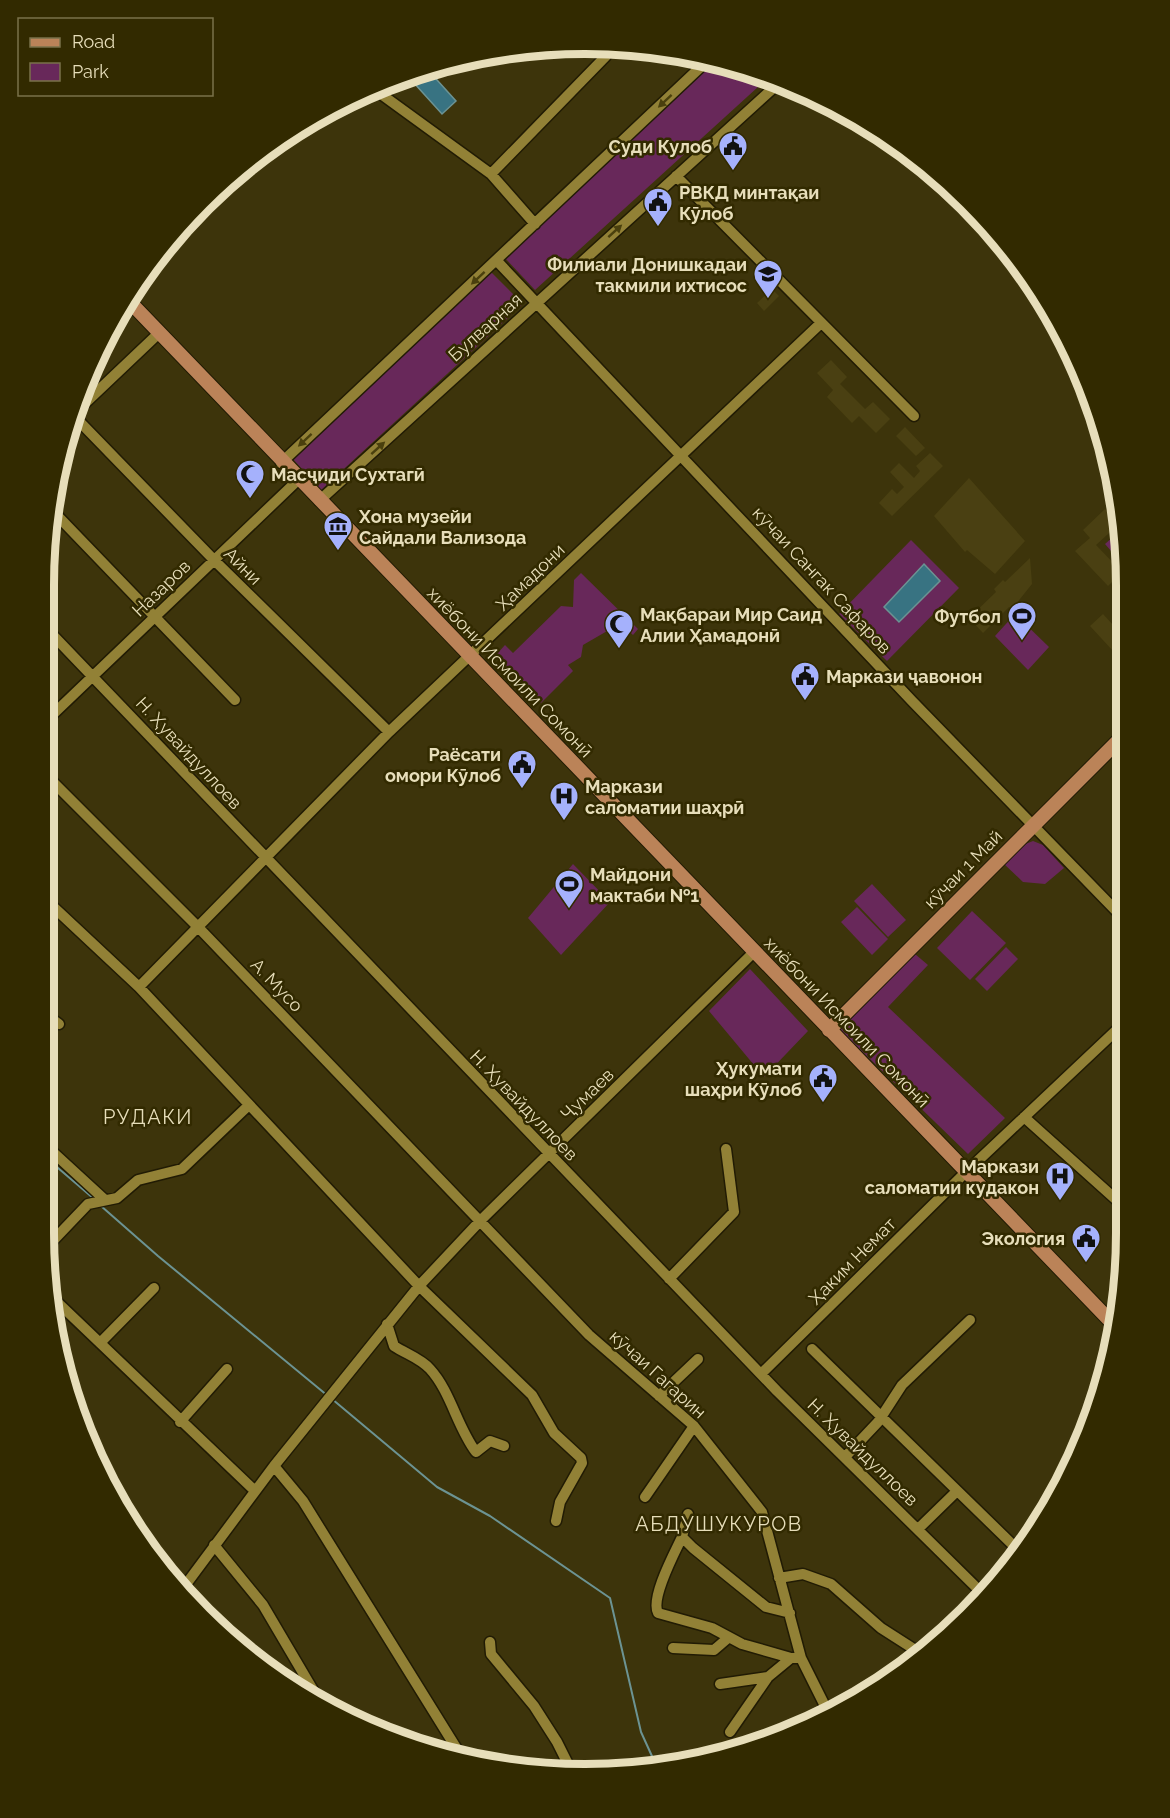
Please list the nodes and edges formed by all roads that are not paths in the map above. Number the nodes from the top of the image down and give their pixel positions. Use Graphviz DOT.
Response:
graph roads {
  1 [pos="605,55"];
  2 [pos="701,67"];
  3 [pos="773,88"];
  4 [pos="381,94"];
  5 [pos="491,174"];
  6 [pos="676,176"];
  7 [pos="535,224"];
  8 [pos="497,261"];
  9 [pos="536,303"];
  10 [pos="133,306"];
  11 [pos="821,323"];
  12 [pos="159,333"];
  13 [pos="87,402"];
  14 [pos="914,416"];
  15 [pos="80,422"];
  16 [pos="680,455"];
  17 [pos="281,463"];
  18 [pos="298,480"];
  19 [pos="319,501"];
  20 [pos="59,517"];
  21 [pos="214,560"];
  22 [pos="156,615"];
  23 [pos="54,636"];
  24 [pos="472,656"];
  25 [pos="94,676"];
  26 [pos="235,700"];
  27 [pos="54,713"];
  28 [pos="390,732"];
  29 [pos="1116,743"];
  30 [pos="54,783"];
  31 [pos="1033,824"];
  32 [pos="265,857"];
  33 [pos="54,907"];
  34 [pos="1116,911"];
  35 [pos="198,927"];
  36 [pos="754,952"];
  37 [pos="139,987"];
  38 [pos="54,1021"];
  39 [pos="58,1024"];
  40 [pos="829,1030"];
  41 [pos="1116,1031"];
  42 [pos="249,1105"];
  43 [pos="1024,1117"];
  44 [pos="726,1149"];
  45 [pos="54,1153"];
  46 [pos="548,1155"];
  47 [pos="966,1172"];
  48 [pos="105,1200"];
  49 [pos="1116,1200"];
  50 [pos="481,1220"];
  51 [pos="54,1239"];
  52 [pos="669,1279"];
  53 [pos="419,1286"];
  54 [pos="154,1288"];
  55 [pos="59,1304"];
  56 [pos="1109,1319"];
  57 [pos="970,1320"];
  58 [pos="387,1324"];
  59 [pos="100,1343"];
  60 [pos="812,1349"];
  61 [pos="698,1359"];
  62 [pos="227,1368"];
  63 [pos="761,1374"];
  64 [pos="660,1396"];
  65 [pos="881,1416"];
  66 [pos="180,1422"];
  67 [pos="694,1426"];
  68 [pos="504,1446"];
  69 [pos="844,1456"];
  70 [pos="274,1466"];
  71 [pos="255,1491"];
  72 [pos="956,1492"];
  73 [pos="645,1497"];
  74 [pos="688,1514"];
  75 [pos="556,1521"];
  76 [pos="918,1529"];
  77 [pos="682,1537"];
  78 [pos="214,1545"];
  79 [pos="1014,1546"];
  80 [pos="779,1578"];
  81 [pos="186,1584"];
  82 [pos="979,1589"];
  83 [pos="790,1613"];
  84 [pos="728,1638"];
  85 [pos="490,1642"];
  86 [pos="673,1648"];
  87 [pos="914,1649"];
  88 [pos="796,1658"];
  89 [pos="768,1677"];
  90 [pos="720,1684"];
  91 [pos="312,1689"];
  92 [pos="825,1706"];
  93 [pos="730,1732"];
  94 [pos="456,1748"];
  95 [pos="568,1764"];
  1 -- 5 [label="street"];
  2 -- 7 [label="street, one-way"];
  3 -- 6 [label="street, Булварная"];
  4 -- 5 [label="street"];
  5 -- 7 [label="street"];
  9 -- 6 [label="street, Булварная, one-way"];
  6 -- 11 [label="street"];
  7 -- 8 [label="street"];
  8 -- 9 [label="street, кӯчаи Сангак Сафаров"];
  8 -- 17 [label="street, one-way"];
  9 -- 16 [label="street, кӯчаи Сангак Сафаров"];
  19 -- 9 [label="street, Булварная, one-way"];
  10 -- 12 [label="main road, хиёбони Исмоили Сомонӣ"];
  11 -- 14 [label="street"];
  11 -- 16 [label="street, Ҳамадони"];
  12 -- 13 [label="street"];
  12 -- 17 [label="main road, хиёбони Исмоили Сомонӣ"];
  15 -- 21 [label="street, Айни"];
  16 -- 24 [label="street, Ҳамадони"];
  16 -- 31 [label="street, кӯчаи Сангак Сафаров"];
  17 -- 18 [label="main road, хиёбони Исмоили Сомонӣ"];
  18 -- 19 [label="main road, хиёбони Исмоили Сомонӣ"];
  18 -- 21 [label="street, Назаров"];
  19 -- 24 [label="main road, хиёбони Исмоили Сомонӣ"];
  20 -- 22 [label="street"];
  21 -- 22 [label="street, Назаров"];
  21 -- 28 [label="street, Айни"];
  22 -- 25 [label="street, Назаров"];
  22 -- 26 [label="street"];
  23 -- 25 [label="street, Н. Ҳувайдуллоев"];
  24 -- 28 [label="street, Ҳамадони"];
  24 -- 36 [label="main road, хиёбони Исмоили Сомонӣ"];
  25 -- 27 [label="street, Назаров"];
  25 -- 32 [label="street, Н. Ҳувайдуллоев"];
  28 -- 32 [label="street, Ҳамадони"];
  29 -- 31 [label="main road, кӯчаи 1 Май"];
  30 -- 35 [label="street, А. Мусо"];
  31 -- 34 [label="street, кӯчаи Сангак Сафаров"];
  31 -- 40 [label="main road, кӯчаи 1 Май"];
  32 -- 35 [label="street, Ҳамадони"];
  32 -- 46 [label="street, Н. Ҳувайдуллоев"];
  33 -- 37 [label="street"];
  35 -- 37 [label="street, Ҳамадони"];
  35 -- 50 [label="street, А. Мусо"];
  36 -- 40 [label="main road, хиёбони Исмоили Сомонӣ"];
  36 -- 46 [label="street, Ҷумаев"];
  37 -- 42 [label="street"];
  38 -- 39 [label="street"];
  40 -- 47 [label="main road, хиёбони Исмоили Сомонӣ"];
  41 -- 43 [label="street, Ҳаким Немат"];
  42 -- 48 [label="street"];
  42 -- 53 [label="street"];
  43 -- 47 [label="street, Ҳаким Немат"];
  43 -- 49 [label="street"];
  44 -- 52 [label="street"];
  45 -- 48 [label="street"];
  46 -- 50 [label="street, Ҷумаев"];
  46 -- 52 [label="street, Н. Ҳувайдуллоев"];
  47 -- 56 [label="main road, хиёбони Исмоили Сомонӣ"];
  47 -- 63 [label="street, Ҳаким Немат"];
  48 -- 51 [label="street"];
  50 -- 53 [label="street, Ҷумаев"];
  50 -- 64 [label="street, кӯчаи Гагарин"];
  52 -- 63 [label="street, Н. Ҳувайдуллоев"];
  53 -- 58 [label="street, Ҷумаев"];
  53 -- 75 [label="street"];
  54 -- 59 [label="street"];
  55 -- 59 [label="street"];
  57 -- 65 [label="street"];
  58 -- 68 [label="street"];
  58 -- 70 [label="street, Ҷумаев"];
  59 -- 66 [label="street"];
  60 -- 65 [label="street"];
  61 -- 64 [label="street"];
  62 -- 66 [label="street"];
  63 -- 69 [label="street, Н. Ҳувайдуллоев"];
  64 -- 67 [label="street, кӯчаи Гагарин"];
  65 -- 69 [label="street"];
  65 -- 72 [label="street"];
  66 -- 71 [label="street"];
  67 -- 73 [label="street"];
  67 -- 80 [label="street, кӯчаи Гагарин"];
  69 -- 76 [label="street, Н. Ҳувайдуллоев"];
  70 -- 71 [label="street, Ҷумаев"];
  70 -- 94 [label="street"];
  71 -- 78 [label="street, Ҷумаев"];
  72 -- 76 [label="street"];
  72 -- 79 [label="street"];
  74 -- 77 [label="street"];
  76 -- 82 [label="street, Н. Ҳувайдуллоев"];
  77 -- 83 [label="street"];
  77 -- 84 [label="street"];
  78 -- 81 [label="street, Ҷумаев"];
  78 -- 91 [label="street"];
  80 -- 83 [label="street, кӯчаи Гагарин"];
  80 -- 87 [label="street"];
  83 -- 88 [label="street, кӯчаи Гагарин"];
  84 -- 86 [label="street"];
  84 -- 88 [label="street"];
  85 -- 95 [label="street"];
  88 -- 89 [label="street"];
  88 -- 92 [label="street, кӯчаи Гагарин"];
  89 -- 90 [label="street"];
  89 -- 93 [label="street"];
}
